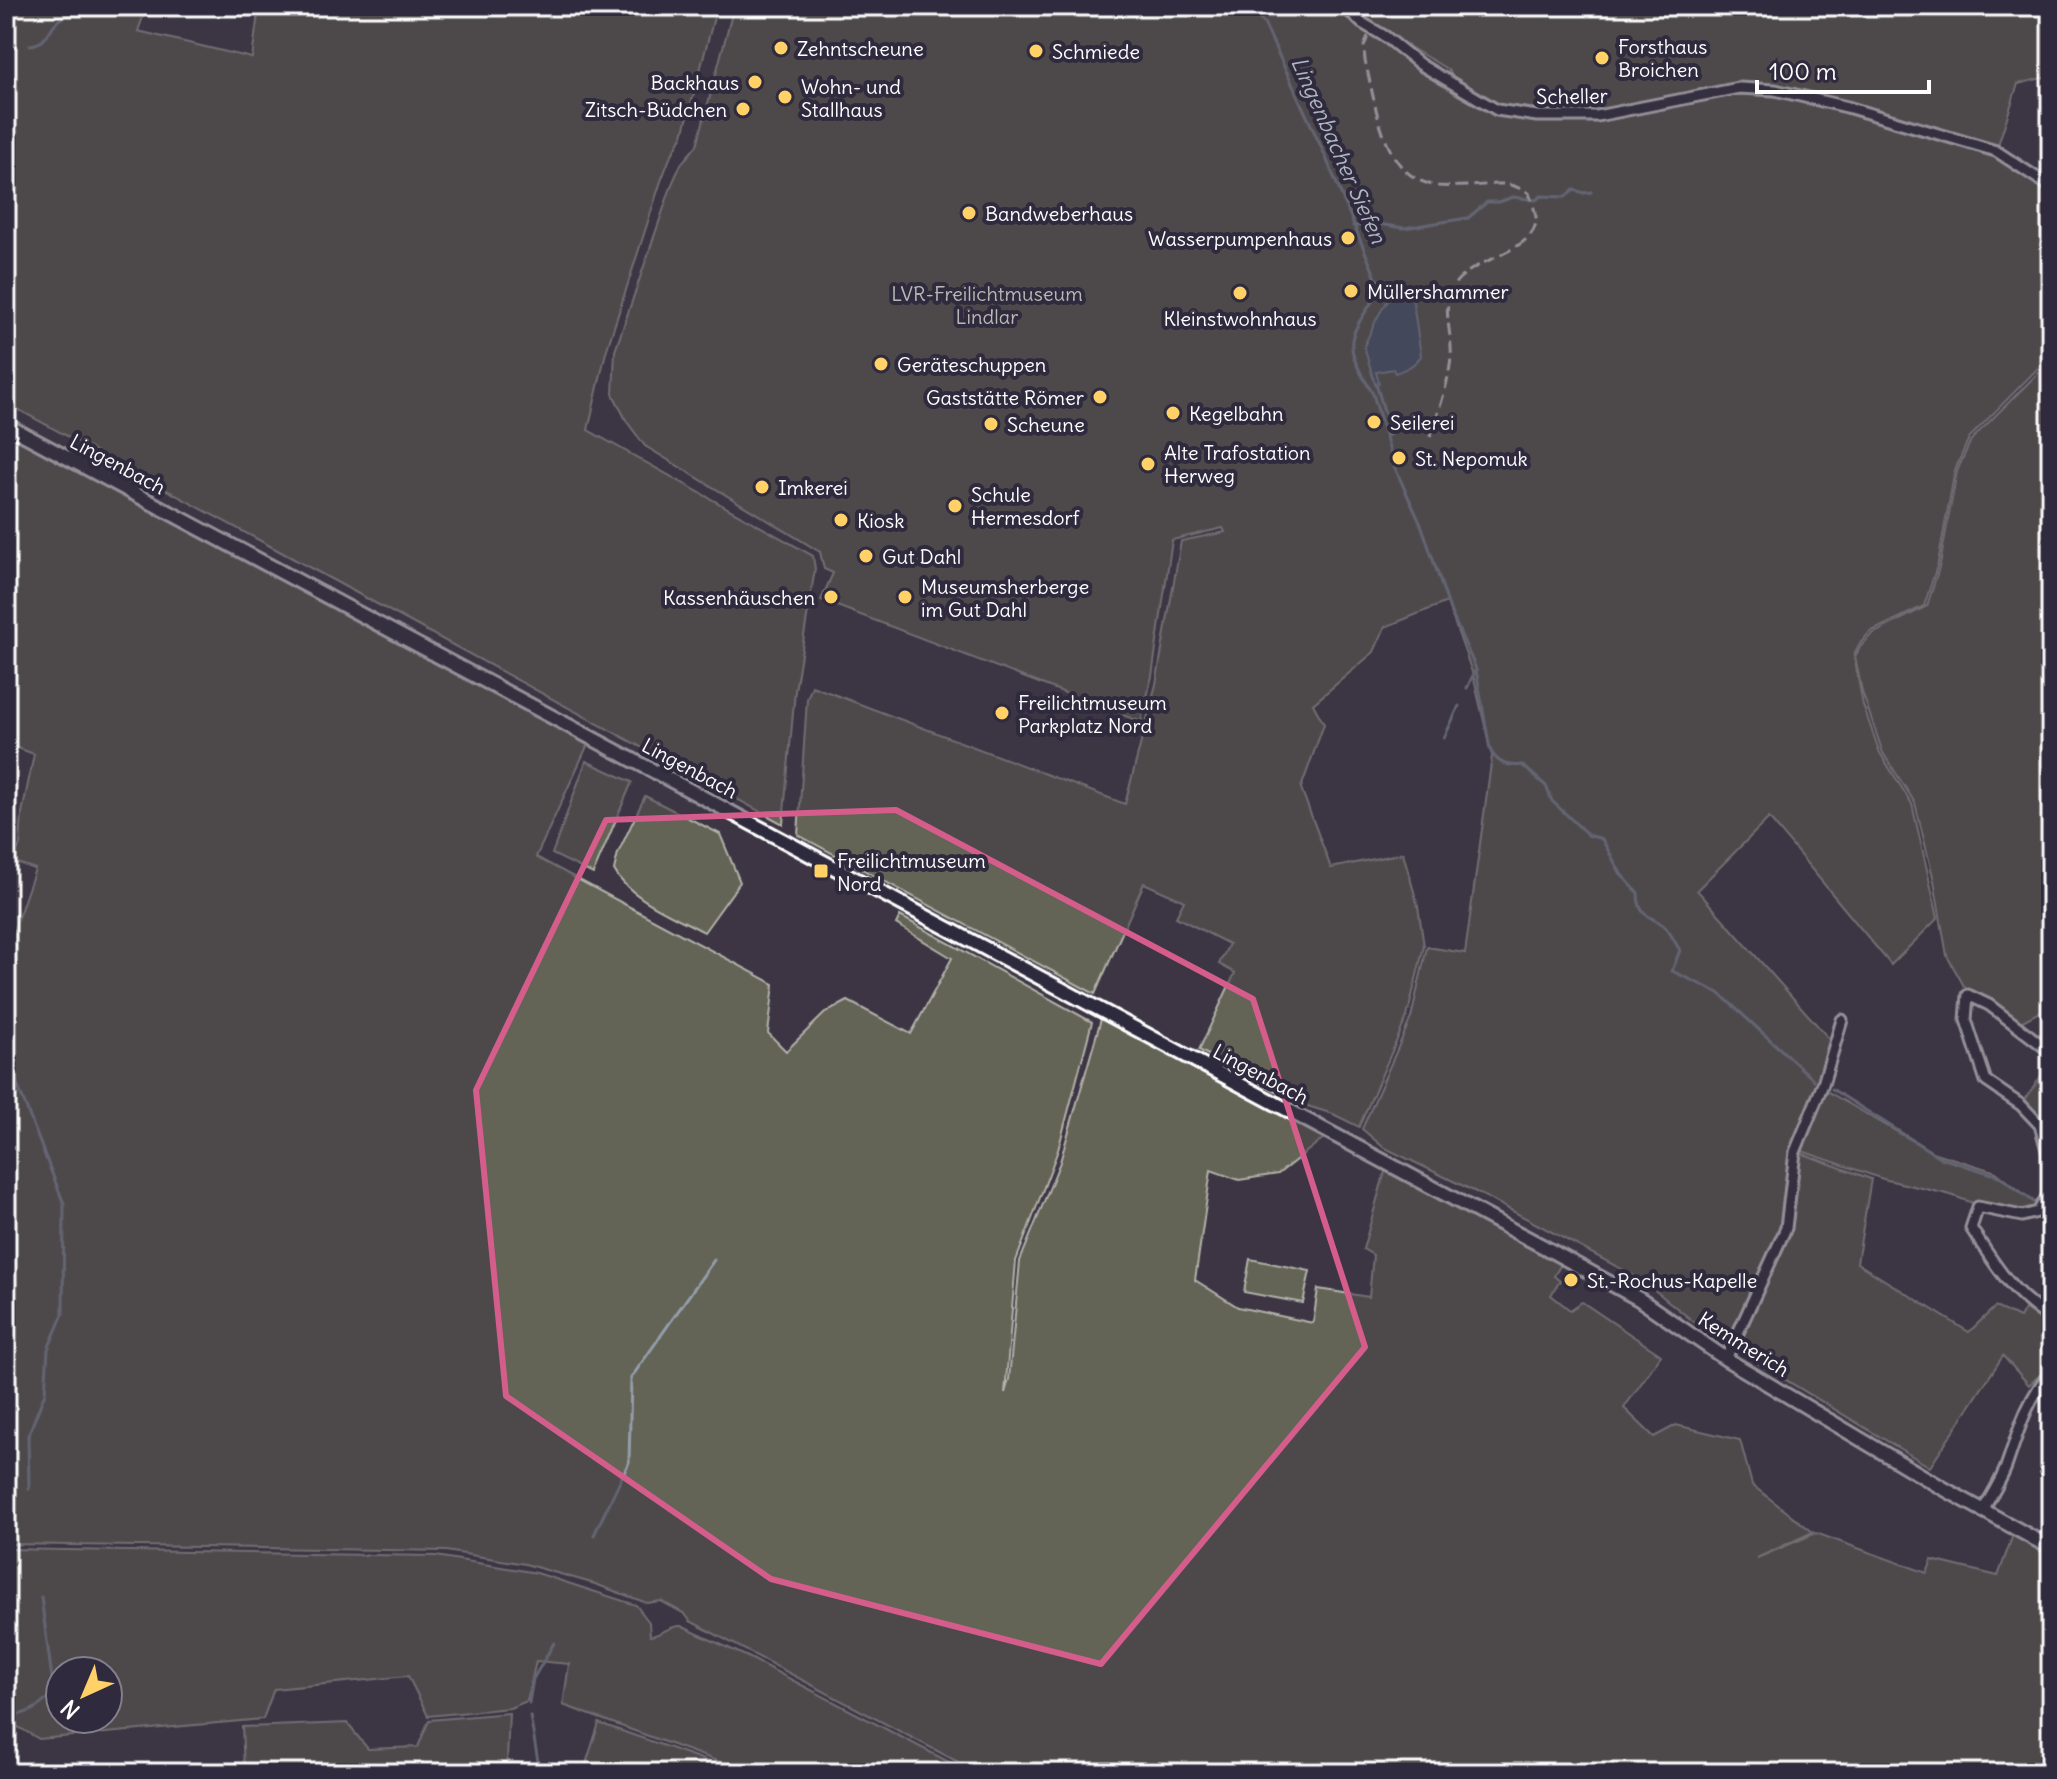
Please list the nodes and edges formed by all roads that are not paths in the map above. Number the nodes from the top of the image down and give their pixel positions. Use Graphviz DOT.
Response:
graph roads {
  1 [pos="1344,6"];
  2 [pos="2051,187"];
  3 [pos="6,425"];
  4 [pos="1842,1020"];
  5 [pos="2051,1052"];
  6 [pos="1354,1147"];
  7 [pos="2051,1165"];
  8 [pos="2051,1190"];
  9 [pos="2051,1319"];
  10 [pos="1726,1359"];
  11 [pos="2051,1372"];
  12 [pos="1982,1512"];
  13 [pos="2051,1548"];
  1 -- 2 [label="street, Scheller"];
  3 -- 6 [label="street, Lingenbach"];
  4 -- 10 [label="street"];
  5 -- 7 [label="street"];
  6 -- 10 [label="street, Kemmerich"];
  8 -- 9 [label="street"];
  10 -- 12 [label="street, Kemmerich"];
  11 -- 12 [label="street"];
  12 -- 13 [label="street, Kemmerich"];
}
